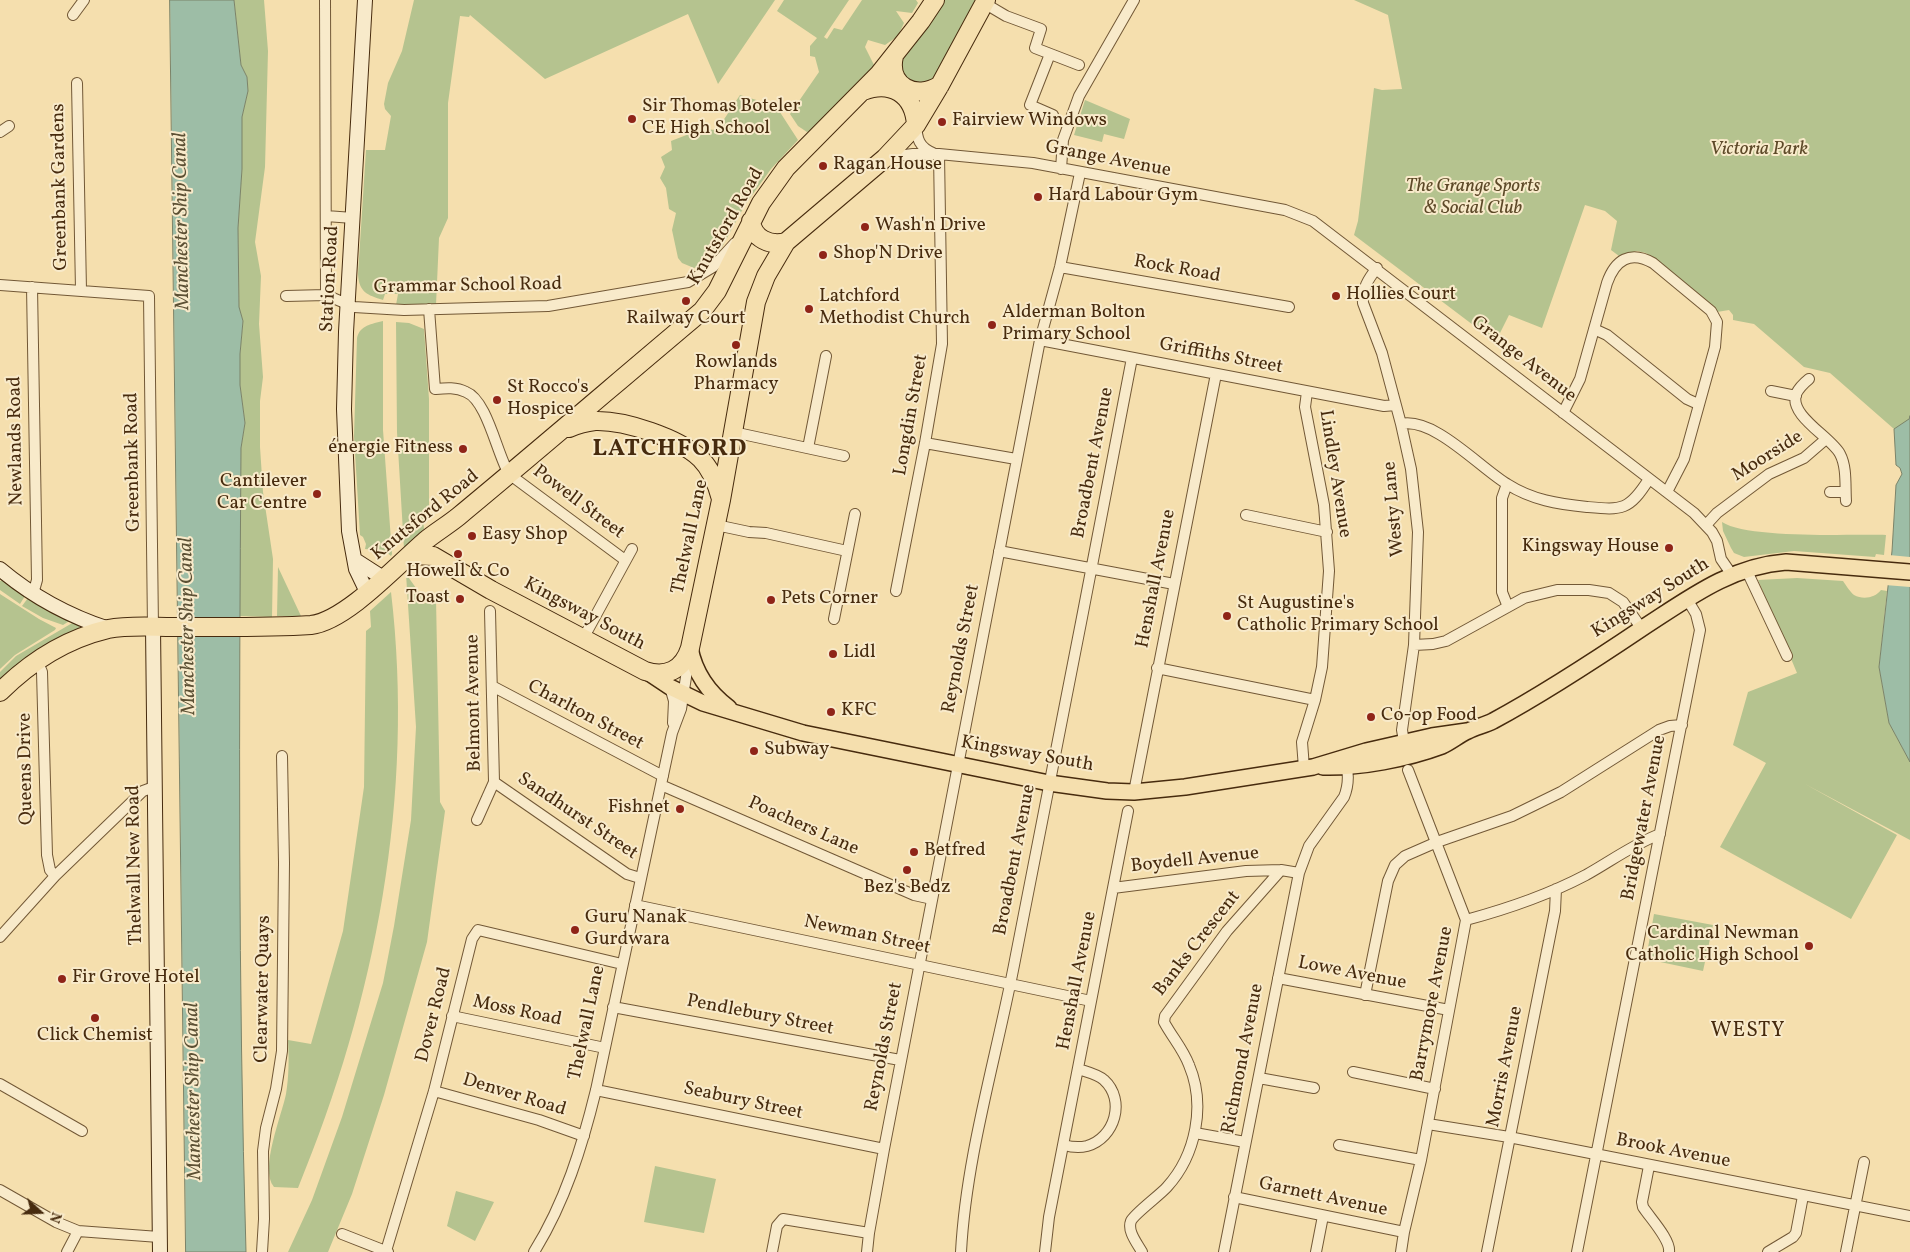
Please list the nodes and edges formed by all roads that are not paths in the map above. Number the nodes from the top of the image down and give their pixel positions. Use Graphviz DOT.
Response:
graph roads {
  1 [pos="84,0"];
  2 [pos="325,0"];
  3 [pos="365,0"];
  4 [pos="935,0"];
  5 [pos="1134,0"];
  6 [pos="985,1"];
  7 [pos="73,15"];
  8 [pos="1050,54"];
  9 [pos="894,56"];
  10 [pos="1080,65"];
  11 [pos="77,83"];
  12 [pos="940,85"];
  13 [pos="863,91"];
  14 [pos="1053,115"];
  15 [pos="916,125"];
  16 [pos="9,126"];
  17 [pos="0,132"];
  18 [pos="939,154"];
  19 [pos="885,158"];
  20 [pos="1061,169"];
  21 [pos="1080,173"];
  22 [pos="326,216"];
  23 [pos="353,218"];
  24 [pos="749,225"];
  25 [pos="786,242"];
  26 [pos="1060,267"];
  27 [pos="1376,268"];
  28 [pos="0,285"];
  29 [pos="32,287"];
  30 [pos="81,290"];
  31 [pos="326,295"];
  32 [pos="286,296"];
  33 [pos="348,305"];
  34 [pos="1289,307"];
  35 [pos="429,309"];
  36 [pos="1594,329"];
  37 [pos="1040,340"];
  38 [pos="826,356"];
  39 [pos="1132,358"];
  40 [pos="1216,374"];
  41 [pos="1809,379"];
  42 [pos="1771,391"];
  43 [pos="1307,392"];
  44 [pos="1796,396"];
  45 [pos="1698,404"];
  46 [pos="1396,405"];
  47 [pos="1563,412"];
  48 [pos="1401,424"];
  49 [pos="733,432"];
  50 [pos="558,434"];
  51 [pos="1826,439"];
  52 [pos="925,442"];
  53 [pos="808,448"];
  54 [pos="844,456"];
  55 [pos="1016,460"];
  56 [pos="510,474"];
  57 [pos="1649,479"];
  58 [pos="1507,484"];
  59 [pos="1667,492"];
  60 [pos="1830,492"];
  61 [pos="721,500"];
  62 [pos="855,514"];
  63 [pos="1246,515"];
  64 [pos="716,525"];
  65 [pos="1706,525"];
  66 [pos="444,528"];
  67 [pos="1327,532"];
  68 [pos="632,549"];
  69 [pos="846,551"];
  70 [pos="999,551"];
  71 [pos="411,555"];
  72 [pos="355,560"];
  73 [pos="625,560"];
  74 [pos="448,564"];
  75 [pos="1092,568"];
  76 [pos="0,569"];
  77 [pos="1746,569"];
  78 [pos="1910,572"];
  79 [pos="1732,575"];
  80 [pos="383,578"];
  81 [pos="1174,584"];
  82 [pos="896,590"];
  83 [pos="367,592"];
  84 [pos="33,594"];
  85 [pos="1687,599"];
  86 [pos="1508,607"];
  87 [pos="490,611"];
  88 [pos="834,619"];
  89 [pos="153,627"];
  90 [pos="109,629"];
  91 [pos="1642,629"];
  92 [pos="584,637"];
  93 [pos="1414,645"];
  94 [pos="690,648"];
  95 [pos="1787,656"];
  96 [pos="37,660"];
  97 [pos="1157,668"];
  98 [pos="645,671"];
  99 [pos="492,686"];
  100 [pos="670,687"];
  101 [pos="0,692"];
  102 [pos="684,694"];
  103 [pos="1315,700"];
  104 [pos="738,714"];
  105 [pos="1682,725"];
  106 [pos="674,726"];
  107 [pos="282,756"];
  108 [pos="1407,756"];
  109 [pos="1346,761"];
  110 [pos="958,764"];
  111 [pos="1308,767"];
  112 [pos="662,780"];
  113 [pos="494,782"];
  114 [pos="1049,783"];
  115 [pos="154,786"];
  116 [pos="1134,792"];
  117 [pos="1128,811"];
  118 [pos="477,820"];
  119 [pos="1660,834"];
  120 [pos="1437,842"];
  121 [pos="1281,870"];
  122 [pos="1299,873"];
  123 [pos="55,876"];
  124 [pos="640,878"];
  125 [pos="1113,888"];
  126 [pos="1556,889"];
  127 [pos="932,899"];
  128 [pos="635,905"];
  129 [pos="1466,920"];
  130 [pos="0,937"];
  131 [pos="622,964"];
  132 [pos="919,966"];
  133 [pos="1278,978"];
  134 [pos="1010,983"];
  135 [pos="1365,995"];
  136 [pos="1091,1001"];
  137 [pos="613,1007"];
  138 [pos="1449,1010"];
  139 [pos="452,1016"];
  140 [pos="605,1048"];
  141 [pos="900,1060"];
  142 [pos="1078,1069"];
  143 [pos="1353,1072"];
  144 [pos="1259,1078"];
  145 [pos="0,1084"];
  146 [pos="1314,1088"];
  147 [pos="1435,1088"];
  148 [pos="596,1090"];
  149 [pos="434,1091"];
  150 [pos="1428,1124"];
  151 [pos="82,1131"];
  152 [pos="1195,1132"];
  153 [pos="584,1136"];
  154 [pos="1509,1137"];
  155 [pos="1245,1142"];
  156 [pos="1339,1144"];
  157 [pos="1064,1145"];
  158 [pos="884,1148"];
  159 [pos="1596,1155"];
  160 [pos="1421,1160"];
  161 [pos="1864,1162"];
  162 [pos="1649,1166"];
  163 [pos="0,1190"];
  164 [pos="1803,1196"];
  165 [pos="1234,1197"];
  166 [pos="1855,1206"];
  167 [pos="1323,1216"];
  168 [pos="1910,1216"];
  169 [pos="78,1230"];
  170 [pos="1404,1232"];
  171 [pos="869,1233"];
  172 [pos="342,1234"];
  173 [pos="159,1237"];
  174 [pos="67,1252"];
  175 [pos="160,1252"];
  176 [pos="262,1252"];
  177 [pos="387,1252"];
  178 [pos="534,1252"];
  179 [pos="772,1252"];
  180 [pos="867,1252"];
  181 [pos="961,1252"];
  182 [pos="1045,1252"];
  183 [pos="1142,1252"];
  184 [pos="1224,1252"];
  185 [pos="1316,1252"];
  186 [pos="1401,1252"];
  187 [pos="1487,1252"];
  188 [pos="1577,1252"];
  189 [pos="1669,1252"];
  190 [pos="1768,1252"];
  191 [pos="1846,1252"];
  1 -- 7 [label="street"];
  2 -- 22 [label="street"];
  3 -- 23 [label="main road, Station Road"];
  4 -- 9 [label="highway, Knutsford Road"];
  5 -- 20 [label="street"];
  6 -- 8 [label="street"];
  6 -- 12 [label="highway"];
  8 -- 10 [label="street"];
  8 -- 14 [label="street"];
  9 -- 12 [label="highway"];
  9 -- 13 [label="highway, Knutsford Road"];
  11 -- 30 [label="street, Greenbank Gardens"];
  12 -- 15 [label="highway"];
  13 -- 15 [label="highway"];
  13 -- 24 [label="highway, Knutsford Road"];
  15 -- 18 [label="street, Grange Avenue"];
  15 -- 19 [label="highway"];
  16 -- 17 [label="street"];
  18 -- 19 [label="street, Grange Avenue"];
  18 -- 20 [label="street, Grange Avenue"];
  18 -- 52 [label="street, Longdin Street"];
  19 -- 25 [label="highway"];
  20 -- 21 [label="street, Grange Avenue"];
  21 -- 26 [label="street, Reynolds Street"];
  21 -- 27 [label="street, Grange Avenue"];
  22 -- 23 [label="street"];
  22 -- 31 [label="street"];
  23 -- 33 [label="main road, Station Road"];
  24 -- 25 [label="highway"];
  24 -- 35 [label="street, Grammar School Road"];
  24 -- 50 [label="highway, Knutsford Road"];
  25 -- 49 [label="highway, Thelwall Lane"];
  26 -- 34 [label="street, Rock Road"];
  26 -- 37 [label="street, Reynolds Street"];
  27 -- 46 [label="street, Westy Lane"];
  27 -- 47 [label="street, Grange Avenue"];
  28 -- 29 [label="street"];
  29 -- 30 [label="street"];
  29 -- 84 [label="street, Newlands Road"];
  30 -- 89 [label="street, Greenbank Road"];
  31 -- 32 [label="street"];
  31 -- 33 [label="street, Grammar School Road"];
  33 -- 35 [label="street, Grammar School Road"];
  33 -- 72 [label="main road, Station Road"];
  35 -- 56 [label="street"];
  36 -- 45 [label="street"];
  36 -- 45 [label="street"];
  36 -- 47 [label="street"];
  37 -- 39 [label="street, Griffiths Street"];
  37 -- 55 [label="street, Reynolds Street"];
  38 -- 53 [label="street"];
  39 -- 40 [label="street, Griffiths Street"];
  39 -- 75 [label="street, Broadbent Avenue"];
  40 -- 43 [label="street, Griffiths Street"];
  40 -- 81 [label="street, Henshall Avenue"];
  41 -- 44 [label="street"];
  42 -- 44 [label="street"];
  43 -- 46 [label="street, Griffiths Street"];
  43 -- 67 [label="street, Lindley Avenue"];
  44 -- 51 [label="street, Moorside"];
  45 -- 59 [label="street"];
  46 -- 48 [label="street, Westy Lane"];
  47 -- 57 [label="street, Grange Avenue"];
  48 -- 58 [label="street"];
  48 -- 93 [label="street, Westy Lane"];
  49 -- 53 [label="street"];
  49 -- 61 [label="highway, Thelwall Lane"];
  50 -- 56 [label="highway, Knutsford Road"];
  50 -- 61 [label="highway, Knutsford Road"];
  51 -- 60 [label="street, Moorside"];
  51 -- 65 [label="street, Moorside"];
  52 -- 55 [label="street"];
  52 -- 82 [label="street, Longdin Street"];
  53 -- 54 [label="street"];
  55 -- 70 [label="street, Reynolds Street"];
  56 -- 66 [label="highway, Knutsford Road"];
  56 -- 73 [label="street, Powell Street"];
  57 -- 58 [label="street"];
  57 -- 59 [label="street, Grange Avenue"];
  58 -- 86 [label="street"];
  59 -- 65 [label="street, Grange Avenue"];
  61 -- 64 [label="highway, Thelwall Lane"];
  62 -- 69 [label="street"];
  63 -- 67 [label="street"];
  64 -- 69 [label="street"];
  64 -- 94 [label="highway, Thelwall Lane"];
  65 -- 79 [label="street, Grange Avenue"];
  66 -- 71 [label="highway, Knutsford Road"];
  66 -- 74 [label="highway"];
  67 -- 103 [label="street, Lindley Avenue"];
  68 -- 73 [label="street, Powell Street"];
  69 -- 88 [label="street"];
  70 -- 75 [label="street"];
  70 -- 110 [label="street, Reynolds Street"];
  71 -- 74 [label="highway, Kingsway South"];
  71 -- 80 [label="highway, Knutsford Road"];
  72 -- 80 [label="main road"];
  72 -- 83 [label="main road, Station Road"];
  73 -- 92 [label="street, Powell Street"];
  74 -- 92 [label="highway, Kingsway South"];
  75 -- 81 [label="street"];
  75 -- 114 [label="street, Broadbent Avenue"];
  76 -- 84 [label="main road"];
  77 -- 78 [label="main road, Kingsway South"];
  77 -- 79 [label="main road, Kingsway South"];
  77 -- 95 [label="street"];
  79 -- 85 [label="main road, Kingsway South"];
  80 -- 83 [label="highway, Knutsford Road"];
  81 -- 97 [label="street, Henshall Avenue"];
  83 -- 89 [label="highway, Knutsford Road"];
  84 -- 90 [label="main road"];
  85 -- 91 [label="main road, Kingsway South"];
  85 -- 105 [label="street, Bridgewater Avenue"];
  86 -- 91 [label="street"];
  86 -- 93 [label="street"];
  87 -- 99 [label="street, Belmont Avenue"];
  89 -- 90 [label="highway, Knutsford Road"];
  89 -- 115 [label="main road, Thelwall New Road"];
  90 -- 96 [label="highway, Knutsford Road"];
  91 -- 108 [label="main road, Kingsway South"];
  92 -- 98 [label="highway, Kingsway South"];
  93 -- 108 [label="street, Westy Lane"];
  94 -- 98 [label="highway, Thelwall Lane"];
  94 -- 102 [label="street, Thelwall Lane"];
  94 -- 104 [label="main road, Kingsway South"];
  96 -- 101 [label="highway, Knutsford Road"];
  96 -- 123 [label="street, Queens Drive"];
  97 -- 103 [label="street"];
  97 -- 116 [label="street, Henshall Avenue"];
  98 -- 100 [label="main road, Kingsway South"];
  99 -- 112 [label="street, Charlton Street"];
  99 -- 113 [label="street, Belmont Avenue"];
  100 -- 102 [label="main road, Kingsway South"];
  100 -- 106 [label="street"];
  102 -- 104 [label="main road, Kingsway South"];
  102 -- 106 [label="street, Thelwall Lane"];
  103 -- 111 [label="street, Lindley Avenue"];
  104 -- 110 [label="main road, Kingsway South"];
  105 -- 119 [label="street, Bridgewater Avenue"];
  105 -- 120 [label="street"];
  106 -- 112 [label="street, Thelwall Lane"];
  107 -- 176 [label="street, Clearwater Quays"];
  108 -- 109 [label="main road, Kingsway South"];
  108 -- 120 [label="street, Barrymore Avenue"];
  109 -- 111 [label="main road, Kingsway South"];
  109 -- 122 [label="street, Richmond Avenue"];
  110 -- 114 [label="main road, Kingsway South"];
  110 -- 127 [label="street, Reynolds Street"];
  111 -- 116 [label="main road, Kingsway South"];
  112 -- 124 [label="street, Thelwall Lane"];
  112 -- 127 [label="street, Poachers Lane"];
  113 -- 118 [label="street, Belmont Avenue"];
  113 -- 124 [label="street, Sandhurst Street"];
  114 -- 116 [label="main road, Kingsway South"];
  114 -- 134 [label="street, Broadbent Avenue"];
  115 -- 123 [label="street"];
  115 -- 173 [label="main road, Thelwall New Road"];
  117 -- 125 [label="street, Henshall Avenue"];
  119 -- 126 [label="street"];
  119 -- 159 [label="street, Bridgewater Avenue"];
  120 -- 129 [label="street, Barrymore Avenue"];
  120 -- 135 [label="street"];
  121 -- 122 [label="street"];
  121 -- 125 [label="street, Boydell Avenue"];
  121 -- 152 [label="street, Banks Crescent"];
  122 -- 133 [label="street, Richmond Avenue"];
  123 -- 130 [label="street"];
  124 -- 128 [label="street, Thelwall Lane"];
  125 -- 136 [label="street, Henshall Avenue"];
  126 -- 129 [label="street"];
  126 -- 154 [label="street, Morris Avenue"];
  127 -- 132 [label="street, Reynolds Street"];
  128 -- 131 [label="street, Thelwall Lane"];
  128 -- 132 [label="street, Newman Street"];
  129 -- 138 [label="street, Barrymore Avenue"];
  131 -- 137 [label="street, Thelwall Lane"];
  131 -- 139 [label="street, Dover Road"];
  132 -- 134 [label="street, Newman Street"];
  132 -- 141 [label="street, Reynolds Street"];
  133 -- 135 [label="street, Lowe Avenue"];
  133 -- 144 [label="street, Richmond Avenue"];
  134 -- 136 [label="street, Newman Street"];
  134 -- 181 [label="street, Broadbent Avenue"];
  135 -- 138 [label="street, Lowe Avenue"];
  136 -- 142 [label="street, Henshall Avenue"];
  137 -- 140 [label="street, Thelwall Lane"];
  137 -- 141 [label="street, Pendlebury Street"];
  138 -- 147 [label="street, Barrymore Avenue"];
  139 -- 140 [label="street, Moss Road"];
  139 -- 149 [label="street, Dover Road"];
  140 -- 148 [label="street, Thelwall Lane"];
  141 -- 158 [label="street, Reynolds Street"];
  142 -- 157 [label="street, Henshall Avenue"];
  142 -- 157 [label="street, Henshall Avenue"];
  143 -- 147 [label="street"];
  144 -- 146 [label="street"];
  144 -- 155 [label="street, Richmond Avenue"];
  145 -- 151 [label="street"];
  147 -- 150 [label="street, Barrymore Avenue"];
  148 -- 153 [label="street, Thelwall Lane"];
  148 -- 158 [label="street, Seabury Street"];
  149 -- 153 [label="street, Denver Road"];
  149 -- 177 [label="street, Dover Road"];
  150 -- 154 [label="street, Brook Avenue"];
  150 -- 160 [label="street, Barrymore Avenue"];
  152 -- 155 [label="street"];
  152 -- 183 [label="street, Banks Crescent"];
  153 -- 178 [label="street, Thelwall Lane"];
  154 -- 159 [label="street, Brook Avenue"];
  154 -- 187 [label="street, Morris Avenue"];
  155 -- 165 [label="street, Richmond Avenue"];
  156 -- 160 [label="street"];
  157 -- 182 [label="street, Henshall Avenue"];
  158 -- 171 [label="street, Reynolds Street"];
  159 -- 162 [label="street, Brook Avenue"];
  159 -- 188 [label="street, Bridgewater Avenue"];
  160 -- 170 [label="street, Barrymore Avenue"];
  161 -- 166 [label="street"];
  162 -- 164 [label="street, Brook Avenue"];
  162 -- 189 [label="street"];
  163 -- 169 [label="street"];
  164 -- 166 [label="street, Brook Avenue"];
  164 -- 190 [label="street"];
  165 -- 167 [label="street, Garnett Avenue"];
  165 -- 184 [label="street, Richmond Avenue"];
  166 -- 168 [label="street, Brook Avenue"];
  166 -- 191 [label="street"];
  167 -- 170 [label="street, Garnett Avenue"];
  167 -- 185 [label="street"];
  169 -- 173 [label="street"];
  169 -- 174 [label="street"];
  170 -- 186 [label="street, Barrymore Avenue"];
  171 -- 179 [label="street"];
  171 -- 180 [label="street, Reynolds Street"];
  172 -- 177 [label="street, Dover Road"];
  173 -- 175 [label="main road, Thelwall New Road"];
}
